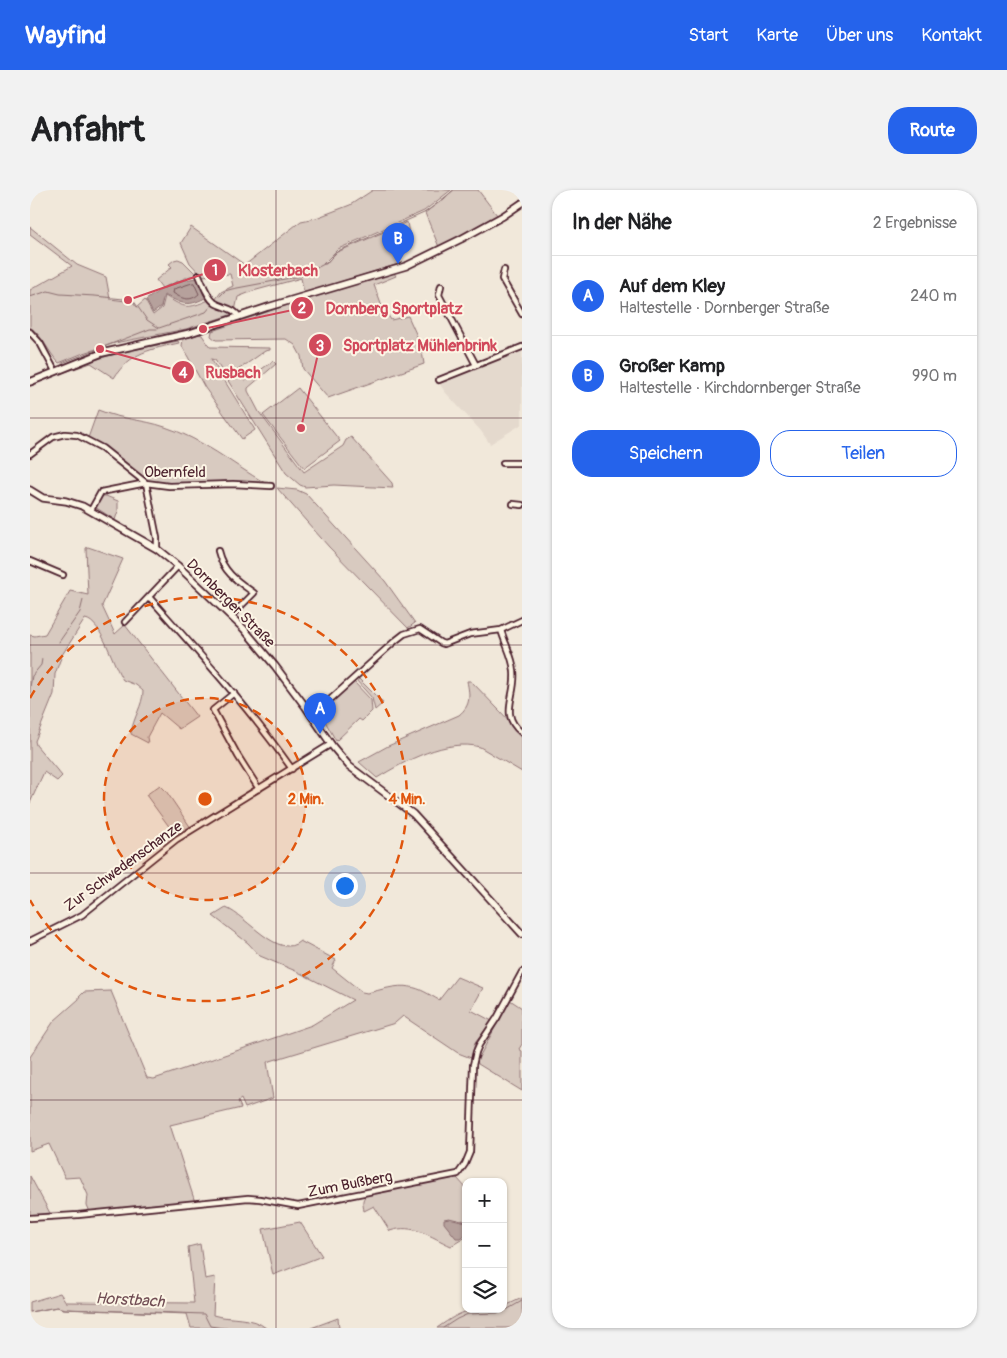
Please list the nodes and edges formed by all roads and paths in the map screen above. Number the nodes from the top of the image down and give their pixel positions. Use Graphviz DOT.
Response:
graph roads {
  1 [pos="522,203"];
  2 [pos="504,270"];
  3 [pos="199,276"];
  4 [pos="441,286"];
  5 [pos="522,314"];
  6 [pos="239,317"];
  7 [pos="30,332"];
  8 [pos="522,347"];
  9 [pos="476,365"];
  10 [pos="55,371"];
  11 [pos="439,380"];
  12 [pos="30,382"];
  13 [pos="30,454"];
  14 [pos="503,463"];
  15 [pos="522,463"];
  16 [pos="146,483"];
  17 [pos="271,486"];
  18 [pos="30,490"];
  19 [pos="513,504"];
  20 [pos="522,505"];
  21 [pos="91,510"];
  22 [pos="157,549"];
  23 [pos="218,551"];
  24 [pos="30,561"];
  25 [pos="178,566"];
  26 [pos="64,575"];
  27 [pos="150,597"];
  28 [pos="231,616"];
  29 [pos="522,620"];
  30 [pos="125,622"];
  31 [pos="501,630"];
  32 [pos="234,693"];
  33 [pos="312,716"];
  34 [pos="522,733"];
  35 [pos="331,744"];
  36 [pos="292,769"];
  37 [pos="259,789"];
  38 [pos="522,934"];
  39 [pos="30,941"];
  40 [pos="522,972"];
  41 [pos="30,1218"];
  1 -- 6 [label="street"];
  2 -- 5 [label="street"];
  3 -- 6 [label="street"];
  4 -- 9 [label="street"];
  6 -- 10 [label="street"];
  7 -- 10 [label="street"];
  8 -- 9 [label="street"];
  9 -- 11 [label="street"];
  10 -- 12 [label="street"];
  13 -- 16 [label="street"];
  14 -- 15 [label="street"];
  16 -- 17 [label="street, Obernfeld"];
  16 -- 21 [label="street, Obernfeld"];
  16 -- 22 [label="street"];
  18 -- 21 [label="street, Dornberger Straße"];
  19 -- 20 [label="street"];
  21 -- 22 [label="street, Dornberger Straße"];
  22 -- 25 [label="street, Dornberger Straße"];
  23 -- 28 [label="street"];
  24 -- 26 [label="street"];
  25 -- 27 [label="street"];
  25 -- 28 [label="street, Dornberger Straße"];
  27 -- 30 [label="street"];
  27 -- 32 [label="street"];
  28 -- 33 [label="street, Dornberger Straße"];
  29 -- 31 [label="street"];
  31 -- 33 [label="street"];
  31 -- 34 [label="street"];
  32 -- 36 [label="street"];
  32 -- 37 [label="street"];
  33 -- 35 [label="street, Dornberger Straße"];
  35 -- 36 [label="street, Zur Schwedenschanze"];
  35 -- 38 [label="street, Dornberger Straße"];
  36 -- 37 [label="street, Zur Schwedenschanze"];
  37 -- 39 [label="street, Zur Schwedenschanze"];
  40 -- 41 [label="street, Zum Bußberg"];
}
